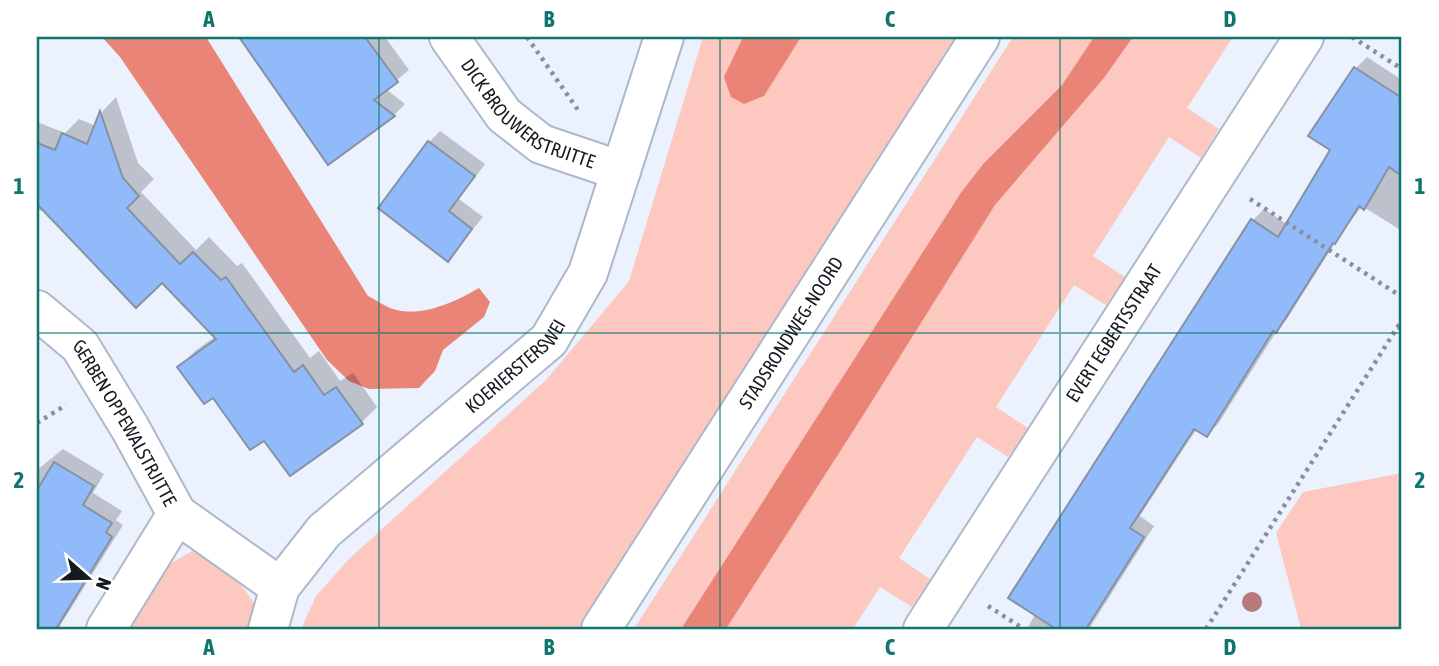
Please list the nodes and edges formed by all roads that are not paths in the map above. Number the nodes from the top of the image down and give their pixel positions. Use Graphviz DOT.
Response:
graph roads {
  1 [pos="449,37"];
  2 [pos="664,37"];
  3 [pos="980,37"];
  4 [pos="1304,37"];
  5 [pos="621,171"];
  6 [pos="37,310"];
  7 [pos="177,514"];
  8 [pos="280,587"];
  9 [pos="106,629"];
  10 [pos="268,629"];
  11 [pos="601,629"];
  12 [pos="923,629"];
  1 -- 5 [label="street, DICK BROUWERSTRJITTE"];
  2 -- 5 [label="street, KOERIERSTERSWEI"];
  3 -- 11 [label="street, STADSRONDWEG-NOORD"];
  4 -- 12 [label="street, EVERT EGBERTSSTRAAT"];
  5 -- 8 [label="street, KOERIERSTERSWEI"];
  6 -- 7 [label="street, GERBEN OPPEWALSTRJITTE"];
  7 -- 8 [label="street, GERBEN OPPEWALSTRJITTE"];
  7 -- 9 [label="street"];
  8 -- 10 [label="street, KOERIERSTERSWEI"];
}
